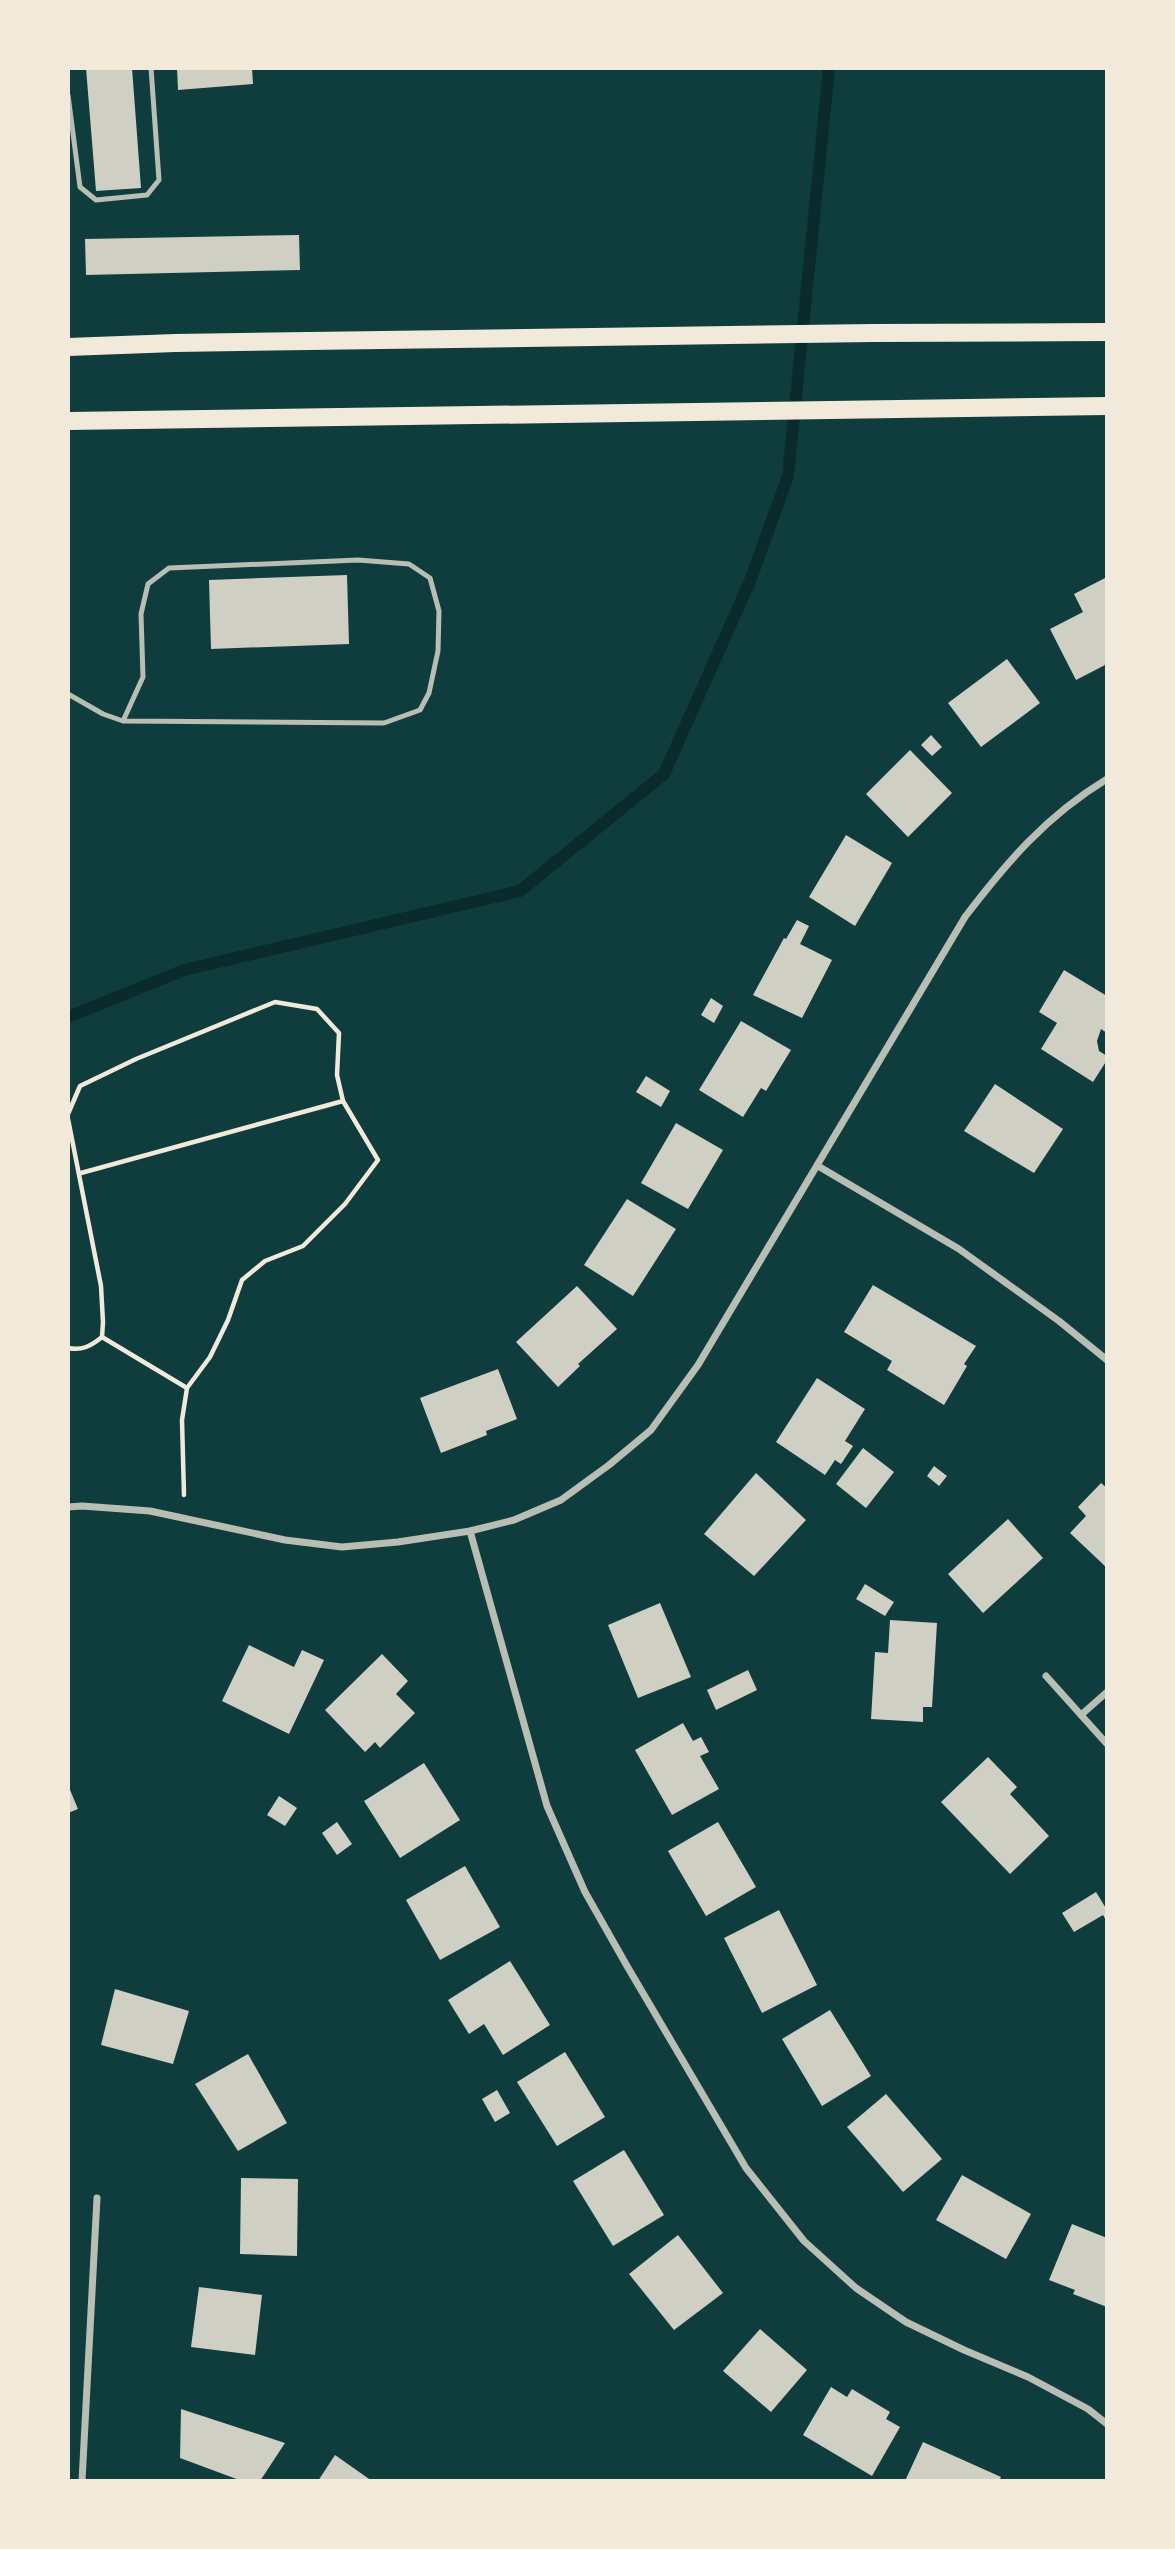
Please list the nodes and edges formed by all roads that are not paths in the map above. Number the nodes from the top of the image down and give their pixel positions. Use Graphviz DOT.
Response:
graph roads {
  1 [pos="151,68"];
  2 [pos="68,95"];
  3 [pos="1107,332"];
  4 [pos="68,347"];
  5 [pos="1107,406"];
  6 [pos="68,421"];
  7 [pos="68,694"];
  8 [pos="123,721"];
  9 [pos="1107,779"];
  10 [pos="818,1166"];
  11 [pos="1107,1360"];
  12 [pos="68,1507"];
  13 [pos="470,1531"];
  14 [pos="1046,1676"];
  15 [pos="1107,1692"];
  16 [pos="1082,1715"];
  17 [pos="1107,1744"];
  18 [pos="97,2198"];
  19 [pos="1107,2424"];
  20 [pos="82,2481"];
  1 -- 2 [label="lane"];
  3 -- 4 [label="main road"];
  5 -- 6 [label="main road"];
  7 -- 8 [label="lane"];
  8 -- 8 [label="lane"];
  9 -- 10 [label="street"];
  10 -- 11 [label="street"];
  10 -- 13 [label="street"];
  12 -- 13 [label="street"];
  13 -- 19 [label="street"];
  14 -- 16 [label="street"];
  15 -- 16 [label="street"];
  16 -- 17 [label="street"];
  18 -- 20 [label="street"];
}
